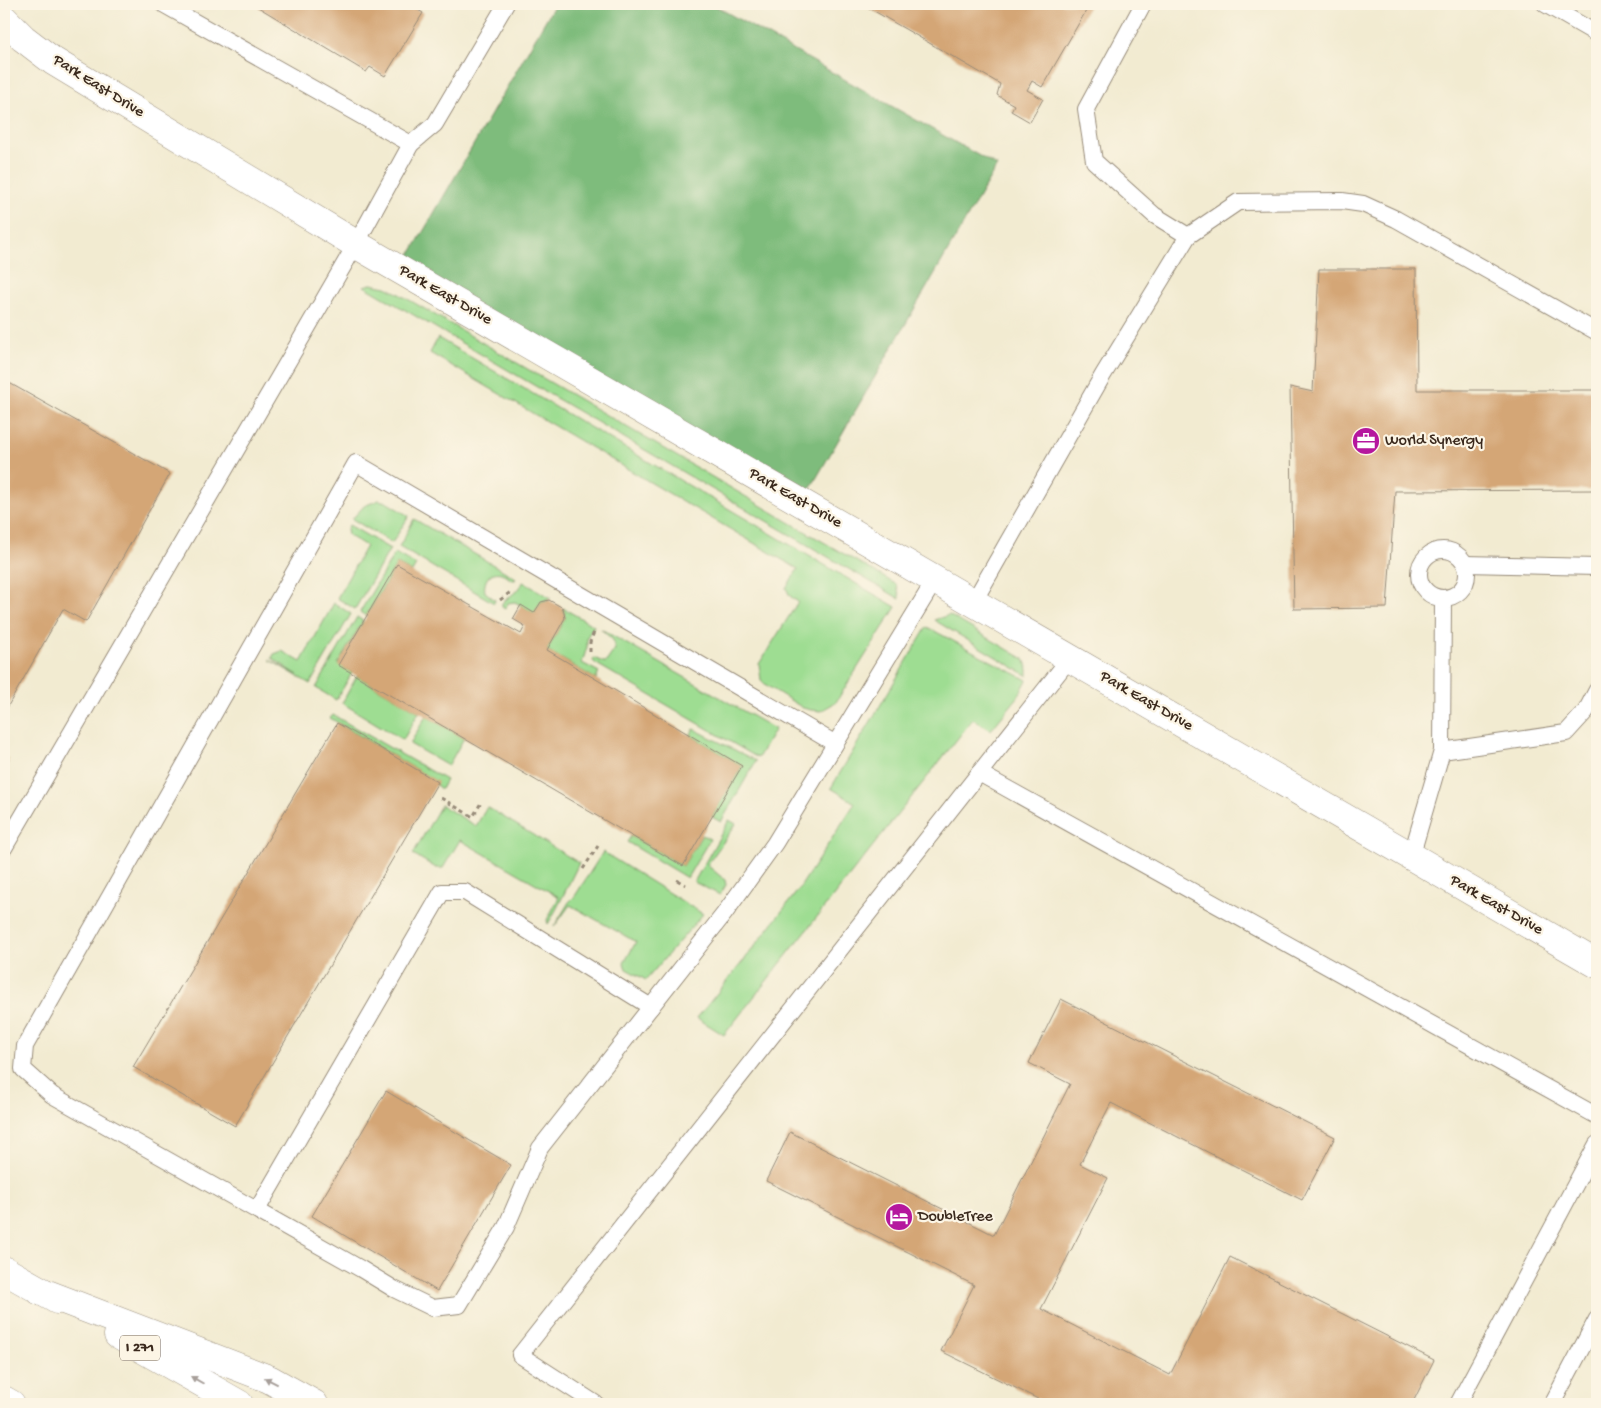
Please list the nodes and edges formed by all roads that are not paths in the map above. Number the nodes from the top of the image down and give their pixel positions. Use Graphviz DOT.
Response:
graph roads {
  1 [pos="163,4"];
  2 [pos="506,4"];
  3 [pos="1143,4"];
  4 [pos="1545,4"];
  5 [pos="4,19"];
  6 [pos="1597,34"];
  7 [pos="411,144"];
  8 [pos="1188,236"];
  9 [pos="356,244"];
  10 [pos="1597,332"];
  11 [pos="1465,564"];
  12 [pos="1597,567"];
  13 [pos="935,580"];
  14 [pos="1443,598"];
  15 [pos="973,603"];
  16 [pos="1070,658"];
  17 [pos="1597,690"];
  18 [pos="834,743"];
  19 [pos="1442,751"];
  20 [pos="978,773"];
  21 [pos="4,848"];
  22 [pos="1411,856"];
  23 [pos="1597,964"];
  24 [pos="651,1007"];
  25 [pos="1597,1116"];
  26 [pos="1597,1144"];
  27 [pos="257,1210"];
  28 [pos="4,1270"];
  29 [pos="40,1291"];
  30 [pos="1597,1319"];
  31 [pos="4,1400"];
  32 [pos="11,1404"];
  33 [pos="239,1404"];
  34 [pos="314,1404"];
  35 [pos="596,1404"];
  36 [pos="1458,1404"];
  37 [pos="1552,1404"];
  1 -- 7 [label="lane"];
  2 -- 7 [label="lane"];
  3 -- 8 [label="lane"];
  4 -- 6 [label="lane"];
  5 -- 9 [label="main road, Park East Drive"];
  7 -- 9 [label="lane"];
  8 -- 10 [label="lane"];
  8 -- 15 [label="lane"];
  9 -- 13 [label="main road, Park East Drive"];
  9 -- 21 [label="lane"];
  11 -- 12 [label="lane"];
  11 -- 14 [label="lane"];
  11 -- 14 [label="lane"];
  13 -- 15 [label="main road, Park East Drive"];
  13 -- 18 [label="lane"];
  14 -- 19 [label="lane"];
  15 -- 16 [label="main road, Park East Drive"];
  16 -- 20 [label="lane"];
  16 -- 22 [label="main road, Park East Drive"];
  17 -- 19 [label="lane"];
  18 -- 24 [label="lane"];
  18 -- 27 [label="lane"];
  19 -- 22 [label="lane"];
  20 -- 25 [label="lane"];
  20 -- 35 [label="lane"];
  22 -- 23 [label="main road, Park East Drive"];
  24 -- 27 [label="lane"];
  24 -- 27 [label="lane"];
  26 -- 36 [label="lane"];
  28 -- 29 [label="main road, I 271"];
  33 -- 29 [label="main road, I 271, one-way"];
  34 -- 29 [label="main road, one-way"];
  30 -- 37 [label="lane"];
  31 -- 32 [label="main road"];
}
